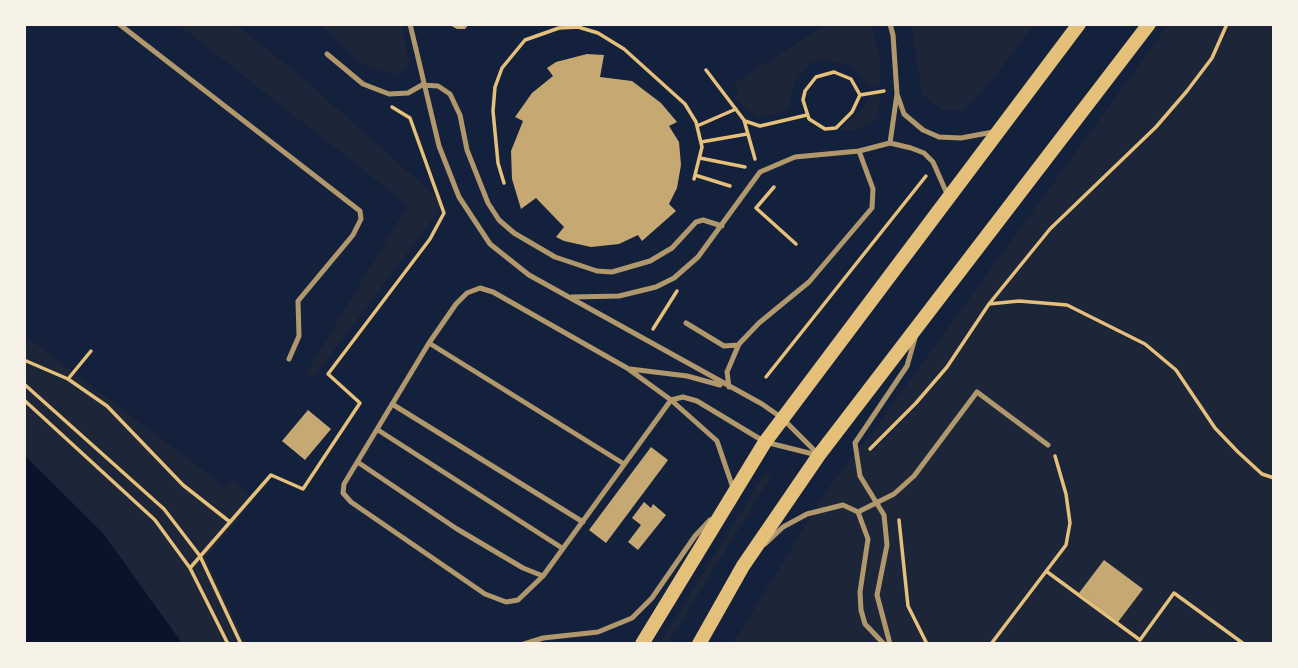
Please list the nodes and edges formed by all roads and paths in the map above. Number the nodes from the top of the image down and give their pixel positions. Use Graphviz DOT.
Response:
graph roads {
  1 [pos="119,24"];
  2 [pos="410,24"];
  3 [pos="890,24"];
  4 [pos="1079,24"];
  5 [pos="1149,24"];
  6 [pos="1227,24"];
  7 [pos="327,54"];
  8 [pos="706,70"];
  9 [pos="422,85"];
  10 [pos="884,91"];
  11 [pos="897,94"];
  12 [pos="860,95"];
  13 [pos="382,101"];
  14 [pos="736,109"];
  15 [pos="807,116"];
  16 [pos="744,120"];
  17 [pos="697,126"];
  18 [pos="1000,131"];
  19 [pos="747,134"];
  20 [pos="701,142"];
  21 [pos="890,143"];
  22 [pos="859,151"];
  23 [pos="700,158"];
  24 [pos="755,159"];
  25 [pos="745,167"];
  26 [pos="926,176"];
  27 [pos="504,183"];
  28 [pos="730,186"];
  29 [pos="775,187"];
  30 [pos="949,200"];
  31 [pos="722,226"];
  32 [pos="796,244"];
  33 [pos="683,284"];
  34 [pos="568,298"];
  35 [pos="989,304"];
  36 [pos="686,323"];
  37 [pos="920,323"];
  38 [pos="646,339"];
  39 [pos="429,343"];
  40 [pos="739,344"];
  41 [pos="90,351"];
  42 [pos="289,359"];
  43 [pos="24,360"];
  44 [pos="627,368"];
  45 [pos="766,377"];
  46 [pos="68,379"];
  47 [pos="24,384"];
  48 [pos="729,387"];
  49 [pos="24,400"];
  50 [pos="671,400"];
  51 [pos="393,404"];
  52 [pos="782,418"];
  53 [pos="378,430"];
  54 [pos="765,442"];
  55 [pos="1048,445"];
  56 [pos="871,447"];
  57 [pos="819,455"];
  58 [pos="359,463"];
  59 [pos="624,464"];
  60 [pos="1273,478"];
  61 [pos="729,498"];
  62 [pos="877,504"];
  63 [pos="858,512"];
  64 [pos="230,522"];
  65 [pos="583,522"];
  66 [pos="562,548"];
  67 [pos="200,556"];
  68 [pos="743,566"];
  69 [pos="190,568"];
  70 [pos="1046,571"];
  71 [pos="543,576"];
  72 [pos="228,643"];
  73 [pos="241,643"];
  74 [pos="524,643"];
  75 [pos="642,643"];
  76 [pos="699,643"];
  77 [pos="884,643"];
  78 [pos="890,643"];
  79 [pos="991,643"];
  80 [pos="1244,643"];
  1 -- 42 [label="lane"];
  2 -- 9 [label="lane"];
  3 -- 11 [label="lane"];
  4 -- 18 [label="main road"];
  5 -- 37 [label="main road"];
  6 -- 35 [label="path"];
  7 -- 9 [label="lane"];
  8 -- 14 [label="path"];
  9 -- 31 [label="lane"];
  9 -- 34 [label="lane"];
  10 -- 12 [label="path"];
  11 -- 18 [label="lane"];
  11 -- 21 [label="lane"];
  12 -- 15 [label="path"];
  12 -- 15 [label="path"];
  13 -- 64 [label="path"];
  14 -- 16 [label="path"];
  14 -- 17 [label="path"];
  15 -- 16 [label="path"];
  16 -- 19 [label="path"];
  17 -- 20 [label="path"];
  17 -- 27 [label="path"];
  18 -- 30 [label="main road"];
  19 -- 20 [label="path"];
  19 -- 24 [label="path"];
  20 -- 23 [label="path"];
  21 -- 22 [label="lane"];
  21 -- 30 [label="lane"];
  22 -- 31 [label="lane"];
  22 -- 40 [label="lane"];
  23 -- 25 [label="path"];
  23 -- 28 [label="path"];
  26 -- 45 [label="path"];
  29 -- 32 [label="path"];
  30 -- 52 [label="main road"];
  31 -- 34 [label="lane"];
  33 -- 38 [label="path"];
  34 -- 38 [label="lane"];
  35 -- 56 [label="path"];
  35 -- 60 [label="path"];
  36 -- 40 [label="lane"];
  37 -- 57 [label="main road"];
  37 -- 62 [label="lane"];
  38 -- 48 [label="lane"];
  39 -- 44 [label="lane"];
  39 -- 51 [label="lane"];
  39 -- 59 [label="lane"];
  40 -- 48 [label="lane"];
  41 -- 46 [label="path"];
  43 -- 46 [label="path"];
  44 -- 48 [label="lane"];
  44 -- 50 [label="lane"];
  46 -- 64 [label="path"];
  47 -- 67 [label="path"];
  48 -- 52 [label="lane"];
  49 -- 69 [label="path"];
  50 -- 54 [label="lane"];
  50 -- 59 [label="lane"];
  50 -- 61 [label="lane"];
  51 -- 53 [label="lane"];
  51 -- 65 [label="lane"];
  52 -- 54 [label="main road"];
  52 -- 57 [label="lane"];
  53 -- 58 [label="lane"];
  53 -- 66 [label="lane"];
  54 -- 57 [label="lane"];
  54 -- 61 [label="main road"];
  55 -- 62 [label="lane"];
  55 -- 70 [label="path"];
  57 -- 68 [label="main road"];
  58 -- 71 [label="lane"];
  58 -- 71 [label="lane"];
  59 -- 65 [label="lane"];
  61 -- 74 [label="lane"];
  61 -- 75 [label="main road"];
  62 -- 63 [label="lane"];
  62 -- 78 [label="lane"];
  63 -- 68 [label="lane"];
  63 -- 77 [label="lane"];
  64 -- 67 [label="path"];
  65 -- 66 [label="lane"];
  66 -- 71 [label="lane"];
  67 -- 69 [label="path"];
  67 -- 73 [label="path"];
  68 -- 76 [label="main road"];
  69 -- 72 [label="path"];
  70 -- 79 [label="path"];
  70 -- 80 [label="path"];
}
